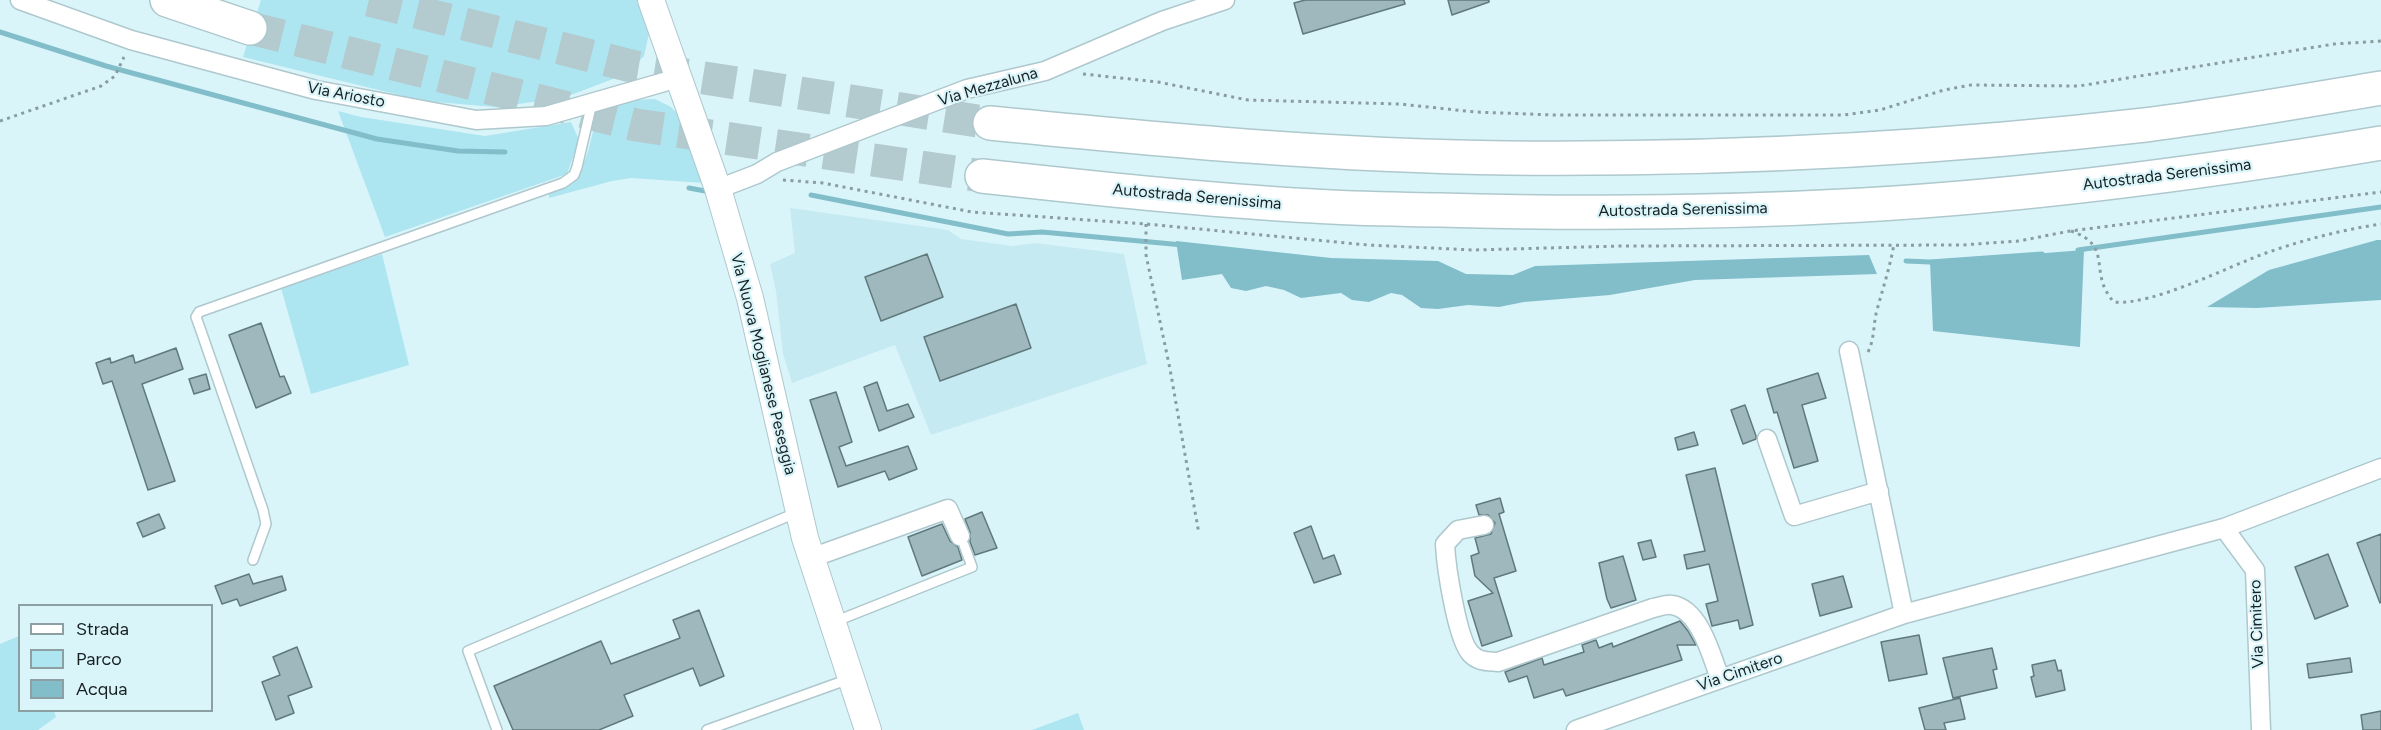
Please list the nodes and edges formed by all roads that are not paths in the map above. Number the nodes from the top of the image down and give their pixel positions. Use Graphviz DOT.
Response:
graph roads {
  1 [pos="20,0"];
  2 [pos="167,0"];
  3 [pos="651,0"];
  4 [pos="1225,0"];
  5 [pos="250,28"];
  6 [pos="678,78"];
  7 [pos="2381,88"];
  8 [pos="592,103"];
  9 [pos="990,123"];
  10 [pos="2381,143"];
  11 [pos="982,176"];
  12 [pos="718,189"];
  13 [pos="1849,351"];
  14 [pos="1767,439"];
  15 [pos="2381,468"];
  16 [pos="1879,491"];
  17 [pos="799,512"];
  18 [pos="1484,525"];
  19 [pos="2223,528"];
  20 [pos="962,540"];
  21 [pos="811,556"];
  22 [pos="253,560"];
  23 [pos="1904,614"];
  24 [pos="831,623"];
  25 [pos="850,678"];
  26 [pos="1720,679"];
  27 [pos="497,730"];
  28 [pos="707,730"];
  29 [pos="868,730"];
  30 [pos="1576,730"];
  31 [pos="2261,730"];
  1 -- 8 [label="street, Via Ariosto"];
  2 -- 5 [label="highway"];
  3 -- 6 [label="main road, Via Nuova Moglianese Peseggia"];
  4 -- 12 [label="street, Via Mezzaluna"];
  6 -- 8 [label="street, Via Ariosto"];
  6 -- 12 [label="main road, Via Nuova Moglianese Peseggia"];
  7 -- 9 [label="highway"];
  8 -- 22 [label="lane"];
  10 -- 11 [label="highway, Autostrada Serenissima"];
  12 -- 17 [label="main road, Via Nuova Moglianese Peseggia"];
  13 -- 16 [label="street"];
  14 -- 16 [label="street"];
  15 -- 19 [label="street, Via Cimitero"];
  16 -- 23 [label="street"];
  17 -- 21 [label="main road, Via Nuova Moglianese Peseggia"];
  17 -- 27 [label="lane"];
  18 -- 26 [label="street"];
  19 -- 23 [label="street, Via Cimitero"];
  19 -- 31 [label="street, Via Cimitero"];
  20 -- 21 [label="street"];
  20 -- 24 [label="lane"];
  21 -- 24 [label="main road, Via Nuova Moglianese Peseggia"];
  23 -- 26 [label="street, Via Cimitero"];
  24 -- 25 [label="main road, Via Nuova Moglianese Peseggia"];
  25 -- 28 [label="lane"];
  25 -- 29 [label="main road, Via Nuova Moglianese Peseggia"];
  26 -- 30 [label="street, Via Cimitero"];
}
